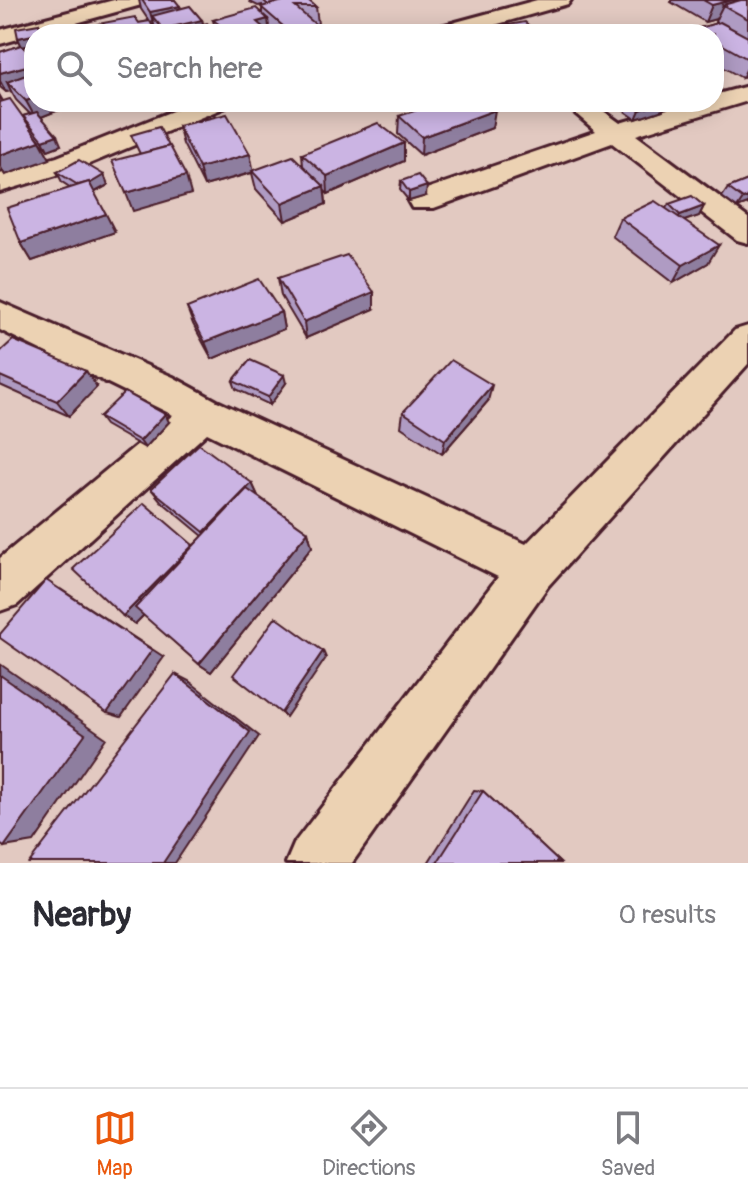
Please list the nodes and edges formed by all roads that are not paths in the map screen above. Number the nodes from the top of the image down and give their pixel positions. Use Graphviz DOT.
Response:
graph roads {
  1 [pos="138,0"];
  2 [pos="561,0"];
  3 [pos="443,9"];
  4 [pos="48,24"];
  5 [pos="464,24"];
  6 [pos="490,24"];
  7 [pos="24,31"];
  8 [pos="0,37"];
  9 [pos="748,93"];
  10 [pos="724,100"];
  11 [pos="192,112"];
  12 [pos="589,112"];
  13 [pos="685,112"];
  14 [pos="618,132"];
  15 [pos="0,183"];
  16 [pos="423,201"];
  17 [pos="748,233"];
  18 [pos="0,315"];
  19 [pos="748,340"];
  20 [pos="203,413"];
  21 [pos="532,570"];
  22 [pos="0,588"];
  23 [pos="316,863"];
  1 -- 4 [label="street"];
  2 -- 6 [label="street"];
  3 -- 5 [label="street"];
  7 -- 8 [label="street"];
  9 -- 10 [label="street"];
  11 -- 15 [label="street"];
  12 -- 14 [label="street"];
  13 -- 14 [label="street"];
  14 -- 16 [label="street"];
  14 -- 17 [label="street"];
  18 -- 20 [label="street"];
  19 -- 21 [label="street"];
  20 -- 21 [label="street"];
  20 -- 22 [label="street"];
  21 -- 23 [label="street"];
}
